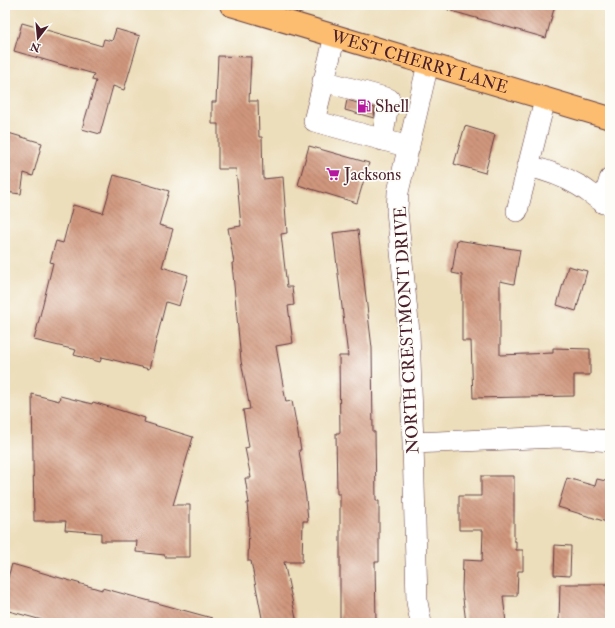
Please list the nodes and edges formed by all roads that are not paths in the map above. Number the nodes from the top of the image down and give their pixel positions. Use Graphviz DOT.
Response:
graph roads {
  1 [pos="231,5"];
  2 [pos="335,36"];
  3 [pos="428,64"];
  4 [pos="323,81"];
  5 [pos="545,99"];
  6 [pos="610,118"];
  7 [pos="382,140"];
  8 [pos="409,148"];
  9 [pos="528,166"];
  10 [pos="610,179"];
  11 [pos="607,204"];
  12 [pos="517,211"];
  13 [pos="610,441"];
  14 [pos="413,443"];
  15 [pos="421,623"];
  1 -- 2 [label="main road, WEST CHERRY LANE"];
  2 -- 3 [label="main road, WEST CHERRY LANE"];
  2 -- 4 [label="street"];
  3 -- 5 [label="main road, WEST CHERRY LANE"];
  3 -- 8 [label="street, NORTH CRESTMONT DRIVE"];
  4 -- 7 [label="street"];
  4 -- 7 [label="street"];
  5 -- 6 [label="main road, WEST CHERRY LANE"];
  5 -- 9 [label="street"];
  7 -- 8 [label="street"];
  8 -- 14 [label="street, NORTH CRESTMONT DRIVE"];
  9 -- 11 [label="street"];
  9 -- 12 [label="street"];
  10 -- 11 [label="street"];
  13 -- 14 [label="street"];
  14 -- 15 [label="street, NORTH CRESTMONT DRIVE"];
}
